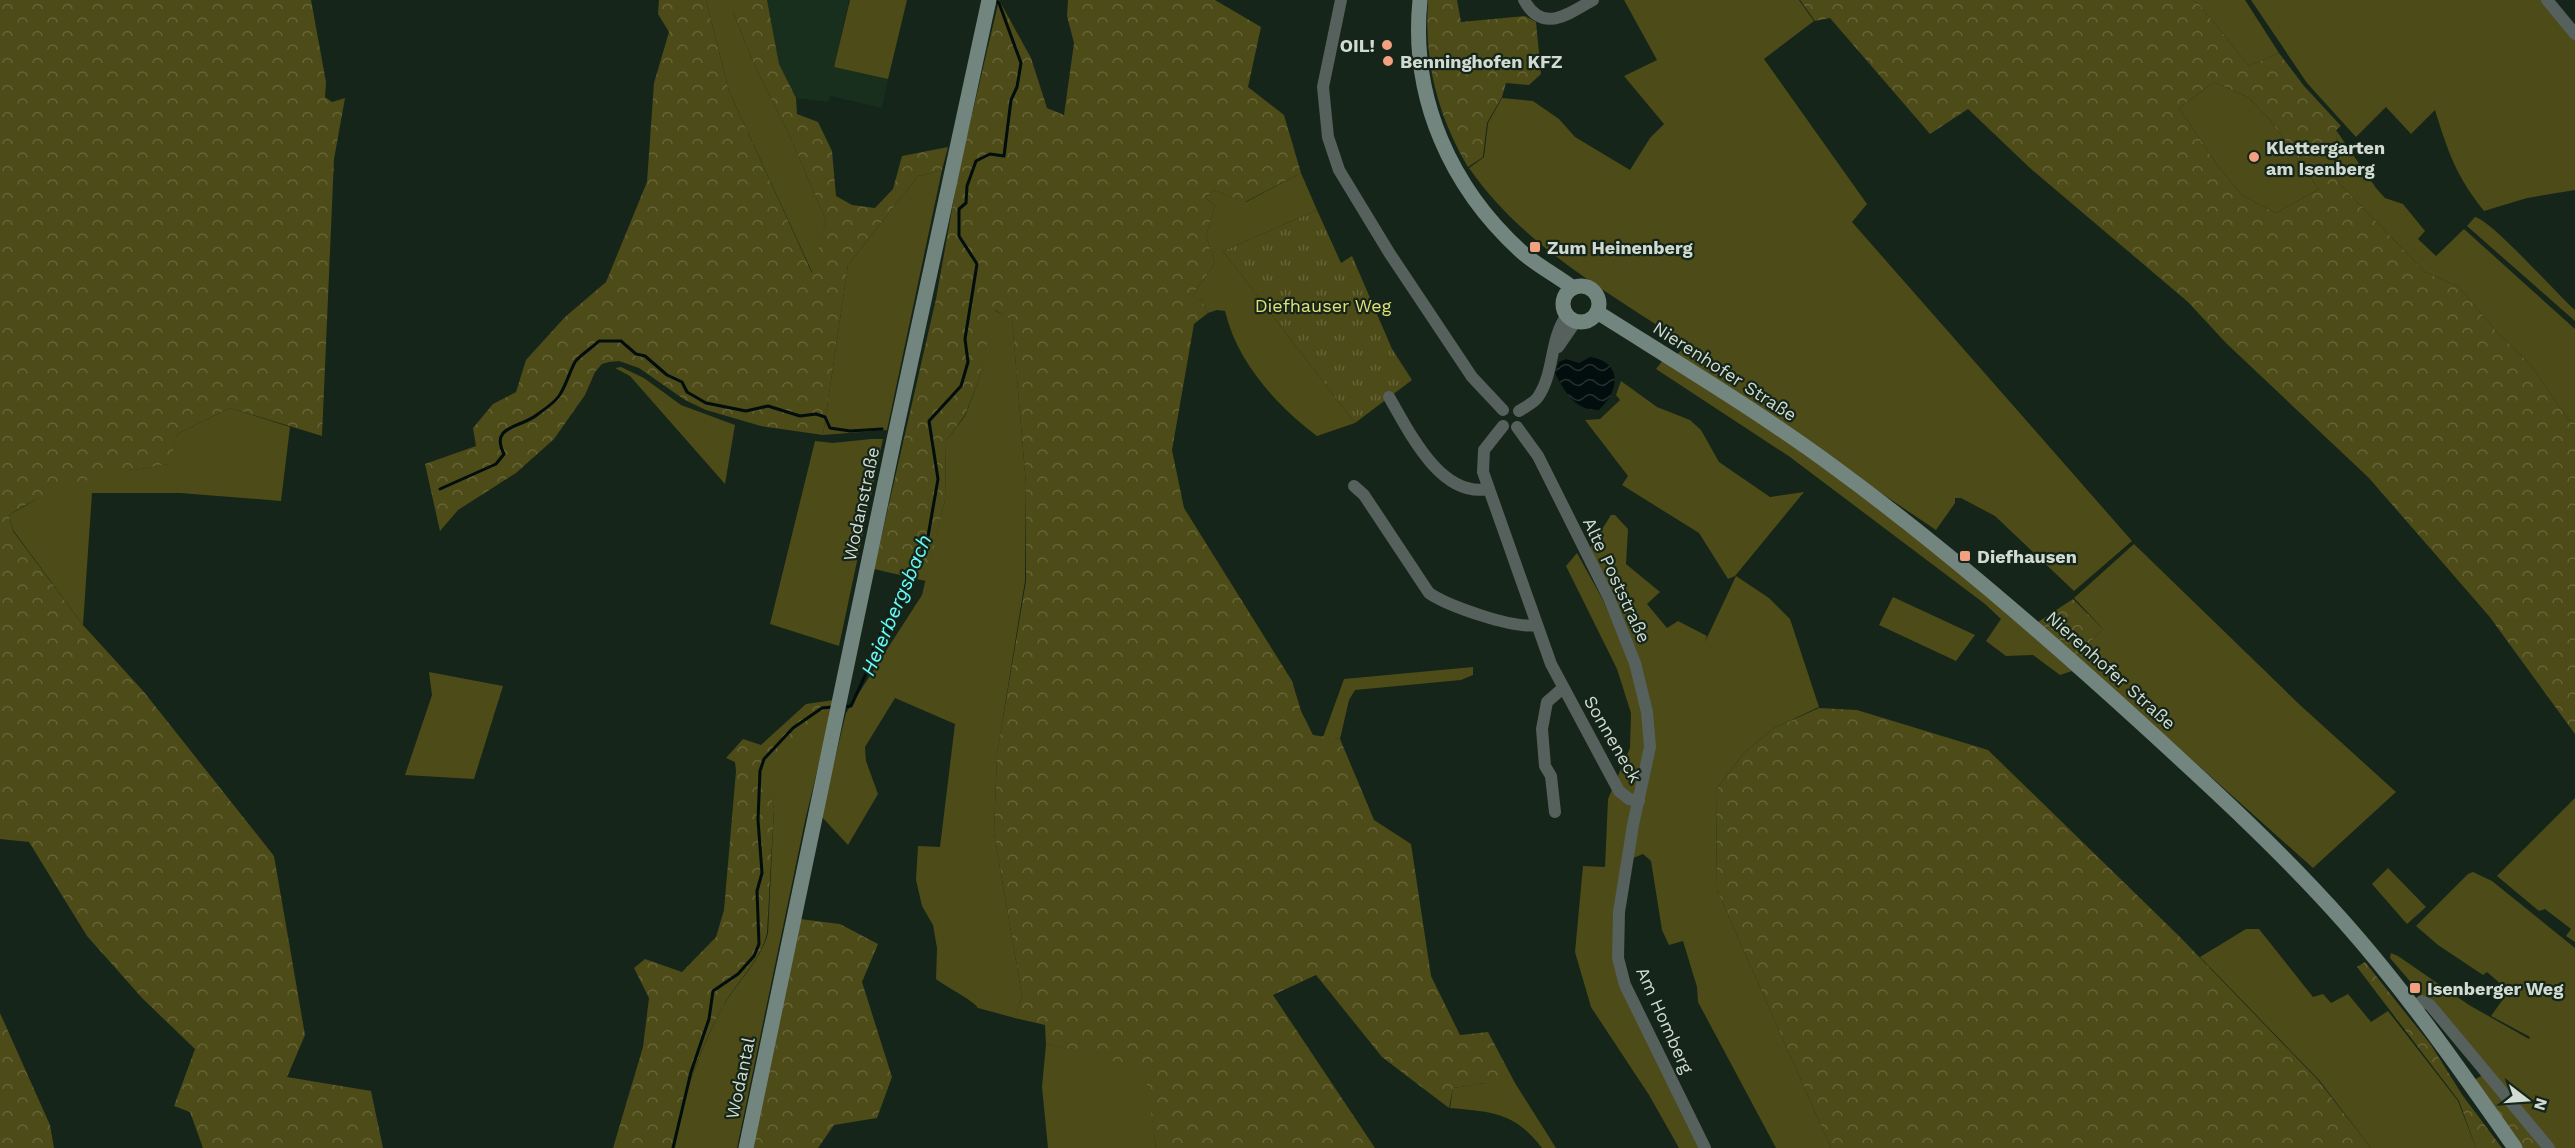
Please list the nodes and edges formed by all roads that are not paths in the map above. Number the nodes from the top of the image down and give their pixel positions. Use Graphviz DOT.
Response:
graph roads {
  1 [pos="1341,0"];
  2 [pos="1420,0"];
  3 [pos="1524,0"];
  4 [pos="2547,0"];
  5 [pos="1588,1"];
  6 [pos="989,3"];
  7 [pos="2575,34"];
  8 [pos="1570,306"];
  9 [pos="1597,312"];
  10 [pos="1389,397"];
  11 [pos="1503,410"];
  12 [pos="1519,411"];
  13 [pos="1503,426"];
  14 [pos="1517,428"];
  15 [pos="1354,486"];
  16 [pos="1488,489"];
  17 [pos="1536,625"];
  18 [pos="1563,688"];
  19 [pos="1639,801"];
  20 [pos="1555,812"];
  21 [pos="1626,866"];
  22 [pos="2414,1007"];
  23 [pos="773,1017"];
  24 [pos="746,1148"];
  25 [pos="1705,1148"];
  26 [pos="2515,1148"];
  27 [pos="2549,1148"];
  1 -- 11 [label="street"];
  2 -- 8 [label="main road"];
  3 -- 5 [label="street"];
  4 -- 7 [label="street"];
  6 -- 23 [label="main road, Wodanstraße"];
  8 -- 9 [label="main road"];
  8 -- 9 [label="main road"];
  8 -- 12 [label="street"];
  9 -- 22 [label="main road, Nierenhofer Straße"];
  10 -- 16 [label="street"];
  11 -- 12 [label="street"];
  11 -- 13 [label="street"];
  12 -- 14 [label="street"];
  13 -- 14 [label="street"];
  13 -- 16 [label="street"];
  14 -- 19 [label="street, Alte Poststraße"];
  15 -- 17 [label="street"];
  16 -- 17 [label="street"];
  17 -- 18 [label="street, Sonneneck"];
  18 -- 19 [label="street, Sonneneck"];
  18 -- 20 [label="street, Sonneneck"];
  19 -- 21 [label="street, Alte Poststraße"];
  21 -- 25 [label="street, Am Homberg"];
  22 -- 26 [label="main road, Nierenhofer Straße"];
  22 -- 27 [label="street"];
  23 -- 24 [label="main road, Wodantal"];
}
